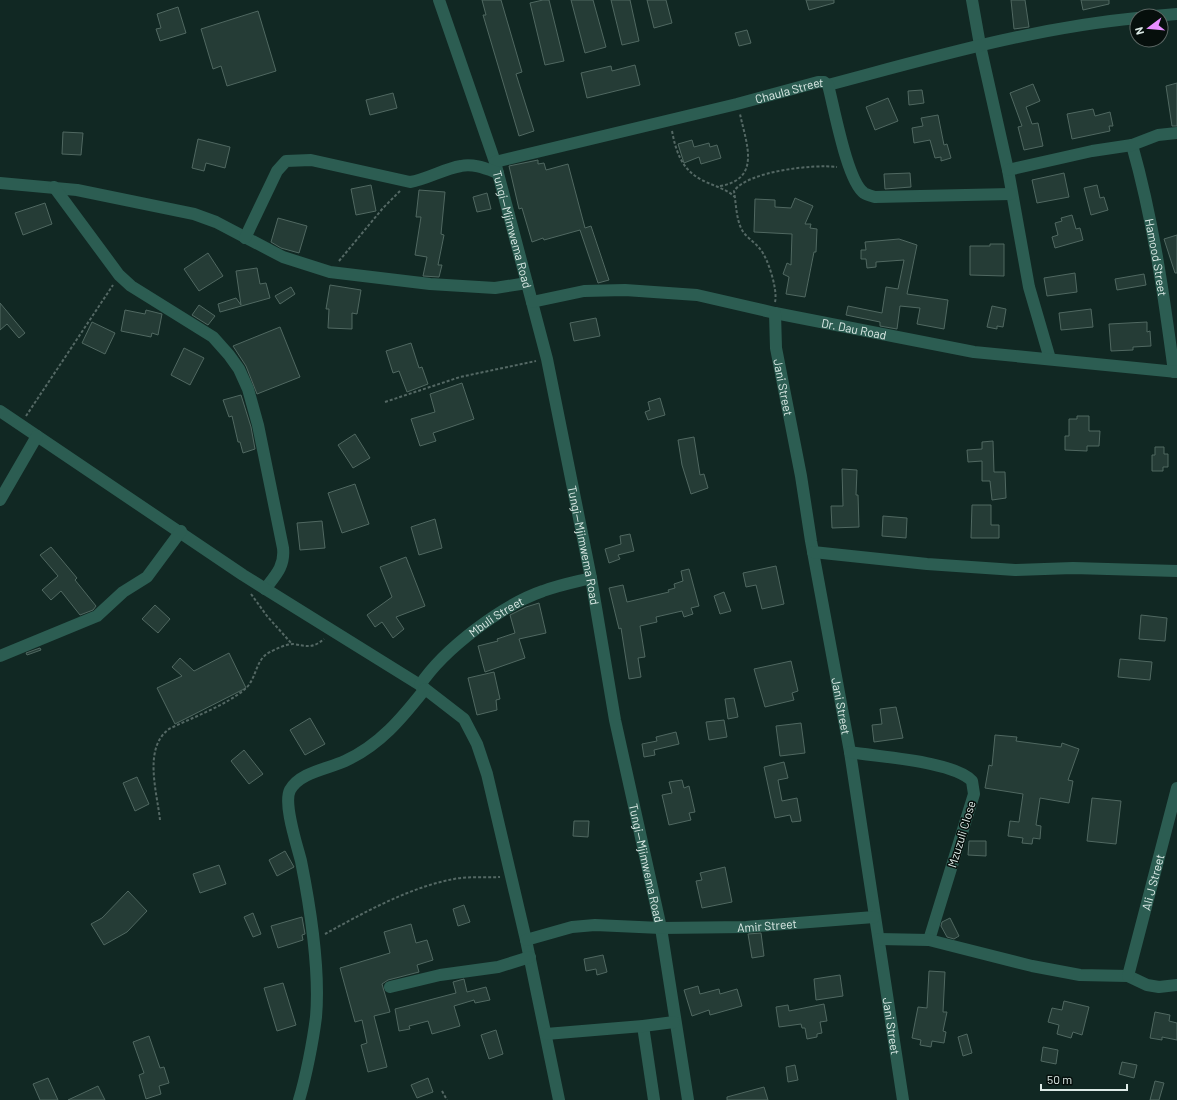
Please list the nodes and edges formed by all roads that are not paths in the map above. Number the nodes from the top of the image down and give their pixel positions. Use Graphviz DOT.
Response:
graph roads {
  1 [pos="439,0"];
  2 [pos="972,0"];
  3 [pos="1129,19"];
  4 [pos="980,45"];
  5 [pos="828,85"];
  6 [pos="1177,133"];
  7 [pos="1132,144"];
  8 [pos="496,167"];
  9 [pos="1008,170"];
  10 [pos="0,182"];
  11 [pos="54,187"];
  12 [pos="1011,194"];
  13 [pos="245,238"];
  14 [pos="527,283"];
  15 [pos="532,302"];
  16 [pos="773,313"];
  17 [pos="1050,359"];
  18 [pos="1176,372"];
  19 [pos="0,411"];
  20 [pos="37,436"];
  21 [pos="0,500"];
  22 [pos="181,532"];
  23 [pos="813,552"];
  24 [pos="1177,571"];
  25 [pos="591,578"];
  26 [pos="265,589"];
  27 [pos="0,656"];
  28 [pos="422,687"];
  29 [pos="850,752"];
  30 [pos="1177,788"];
  31 [pos="874,917"];
  32 [pos="661,928"];
  33 [pos="879,938"];
  34 [pos="526,940"];
  35 [pos="928,940"];
  36 [pos="530,957"];
  37 [pos="1128,976"];
  38 [pos="1177,985"];
  39 [pos="390,988"];
  40 [pos="674,1022"];
  41 [pos="642,1026"];
  42 [pos="546,1034"];
  43 [pos="299,1100"];
  44 [pos="559,1100"];
  45 [pos="654,1100"];
  46 [pos="688,1100"];
  47 [pos="903,1100"];
  1 -- 8 [label="street, Tungi—Mjimwema Road"];
  2 -- 4 [label="street"];
  3 -- 4 [label="street"];
  4 -- 5 [label="street"];
  4 -- 9 [label="street"];
  5 -- 8 [label="street, Chaula Street"];
  5 -- 12 [label="street, Chaula Street"];
  6 -- 7 [label="street"];
  7 -- 9 [label="street"];
  7 -- 18 [label="street, Hamood Street"];
  8 -- 13 [label="street"];
  8 -- 14 [label="street, Tungi—Mjimwema Road"];
  9 -- 12 [label="street"];
  10 -- 11 [label="street"];
  11 -- 13 [label="street"];
  11 -- 26 [label="street"];
  12 -- 17 [label="street"];
  13 -- 14 [label="street"];
  14 -- 15 [label="street, Tungi—Mjimwema Road"];
  15 -- 16 [label="street, Dr. Dau Road"];
  15 -- 25 [label="street, Tungi—Mjimwema Road"];
  16 -- 17 [label="street, Dr. Dau Road"];
  16 -- 23 [label="street, Jani Street"];
  17 -- 18 [label="street, Dr. Dau Road"];
  19 -- 20 [label="street"];
  20 -- 21 [label="street"];
  20 -- 22 [label="street"];
  22 -- 26 [label="street"];
  22 -- 27 [label="street"];
  23 -- 24 [label="street"];
  23 -- 29 [label="street, Jani Street"];
  25 -- 28 [label="street, Mbuli Street"];
  25 -- 32 [label="street, Tungi—Mjimwema Road"];
  26 -- 28 [label="street"];
  28 -- 34 [label="street"];
  28 -- 43 [label="street, Mbuli Street"];
  29 -- 31 [label="street, Jani Street"];
  29 -- 35 [label="street, Mzuzuli Close"];
  30 -- 37 [label="street, Ali J Street"];
  31 -- 32 [label="street, Amir Street"];
  31 -- 33 [label="street, Jani Street"];
  32 -- 34 [label="street, Amir Street"];
  32 -- 40 [label="street, Tungi—Mjimwema Road"];
  33 -- 35 [label="street"];
  33 -- 47 [label="street, Jani Street"];
  34 -- 36 [label="street"];
  35 -- 37 [label="street"];
  36 -- 39 [label="street"];
  36 -- 42 [label="street"];
  37 -- 38 [label="street"];
  40 -- 41 [label="street"];
  40 -- 46 [label="street, Tungi—Mjimwema Road"];
  41 -- 42 [label="street"];
  41 -- 45 [label="street"];
  42 -- 44 [label="street"];
}
